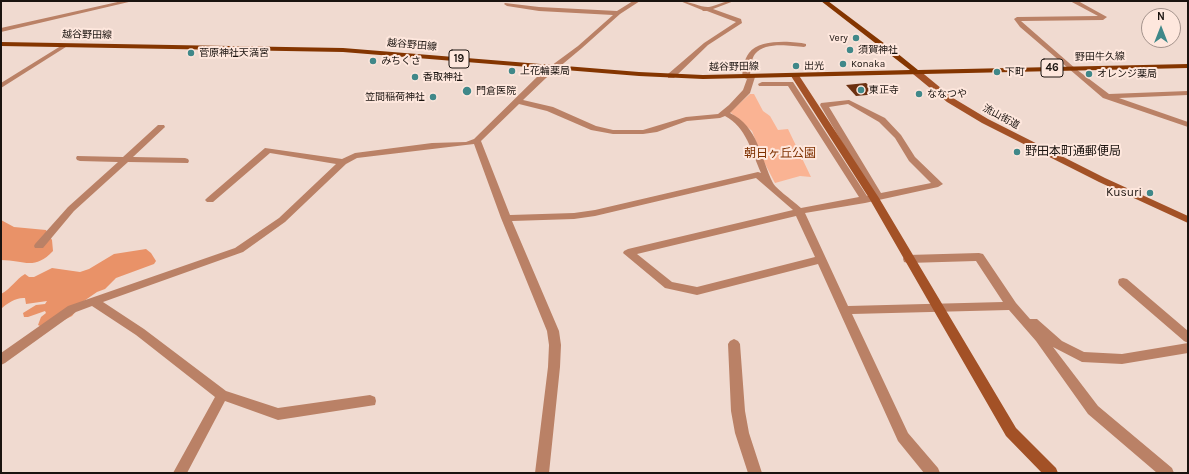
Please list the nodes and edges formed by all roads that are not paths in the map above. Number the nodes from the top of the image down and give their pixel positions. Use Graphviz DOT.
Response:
graph roads {
  1 [pos="130,1"];
  2 [pos="637,1"];
  3 [pos="683,1"];
  4 [pos="731,1"];
  5 [pos="824,1"];
  6 [pos="1073,1"];
  7 [pos="507,4"];
  8 [pos="705,10"];
  9 [pos="618,13"];
  10 [pos="1,30"];
  11 [pos="1,44"];
  12 [pos="66,45"];
  13 [pos="804,45"];
  14 [pos="1188,66"];
  15 [pos="555,67"];
  16 [pos="1072,68"];
  17 [pos="916,72"];
  18 [pos="671,76"];
  19 [pos="795,76"];
  20 [pos="748,77"];
  21 [pos="762,84"];
  22 [pos="1,86"];
  23 [pos="1188,93"];
  24 [pos="1106,96"];
  25 [pos="518,101"];
  26 [pos="724,113"];
  27 [pos="1188,125"];
  28 [pos="161,126"];
  29 [pos="477,141"];
  30 [pos="80,158"];
  31 [pos="126,160"];
  32 [pos="185,161"];
  33 [pos="343,162"];
  34 [pos="769,184"];
  35 [pos="873,198"];
  36 [pos="210,200"];
  37 [pos="799,211"];
  38 [pos="506,218"];
  39 [pos="1188,220"];
  40 [pos="39,246"];
  41 [pos="822,259"];
  42 [pos="908,259"];
  43 [pos="1123,282"];
  44 [pos="92,301"];
  45 [pos="937,309"];
  46 [pos="845,310"];
  47 [pos="1016,310"];
  48 [pos="1188,338"];
  49 [pos="734,344"];
  50 [pos="1188,348"];
  51 [pos="1,360"];
  52 [pos="222,394"];
  53 [pos="370,401"];
  54 [pos="180,473"];
  55 [pos="542,473"];
  56 [pos="755,473"];
  57 [pos="933,473"];
  58 [pos="1051,473"];
  59 [pos="1167,473"];
  1 -- 10 [label="street"];
  2 -- 9 [label="street"];
  3 -- 8 [label="street"];
  4 -- 8 [label="street"];
  5 -- 17 [label="main road, 流山街道"];
  6 -- 16 [label="street"];
  7 -- 9 [label="street"];
  8 -- 18 [label="street"];
  9 -- 15 [label="street"];
  11 -- 12 [label="main road, 越谷野田線 / 19"];
  12 -- 15 [label="main road, 越谷野田線 / 19"];
  12 -- 22 [label="street"];
  13 -- 20 [label="street"];
  14 -- 16 [label="main road, 野田牛久線 / 46"];
  15 -- 18 [label="main road, 越谷野田線 / 19"];
  15 -- 25 [label="street"];
  16 -- 17 [label="main road, 野田牛久線 / 46"];
  16 -- 24 [label="street"];
  17 -- 19 [label="main road, 越谷野田線 / 19"];
  17 -- 39 [label="street, 流山街道"];
  18 -- 20 [label="main road, 越谷野田線 / 19"];
  19 -- 20 [label="main road, 越谷野田線 / 19"];
  19 -- 35 [label="street"];
  20 -- 26 [label="street"];
  21 -- 35 [label="street"];
  23 -- 24 [label="street"];
  24 -- 27 [label="street"];
  25 -- 26 [label="street"];
  25 -- 29 [label="street"];
  26 -- 34 [label="street"];
  28 -- 31 [label="street"];
  29 -- 33 [label="street"];
  29 -- 38 [label="street"];
  30 -- 31 [label="street"];
  31 -- 32 [label="street"];
  31 -- 40 [label="street"];
  33 -- 36 [label="street"];
  33 -- 44 [label="street"];
  34 -- 37 [label="street"];
  34 -- 38 [label="street"];
  35 -- 35 [label="street"];
  35 -- 37 [label="street"];
  35 -- 42 [label="street"];
  37 -- 41 [label="street"];
  37 -- 41 [label="street"];
  38 -- 55 [label="street"];
  41 -- 46 [label="street"];
  42 -- 45 [label="street"];
  42 -- 47 [label="street"];
  43 -- 48 [label="street"];
  44 -- 51 [label="street"];
  44 -- 52 [label="street"];
  45 -- 46 [label="street"];
  45 -- 47 [label="street"];
  45 -- 58 [label="street"];
  46 -- 57 [label="street"];
  47 -- 50 [label="street"];
  47 -- 59 [label="street"];
  49 -- 56 [label="street"];
  52 -- 53 [label="street"];
  52 -- 54 [label="street"];
}
